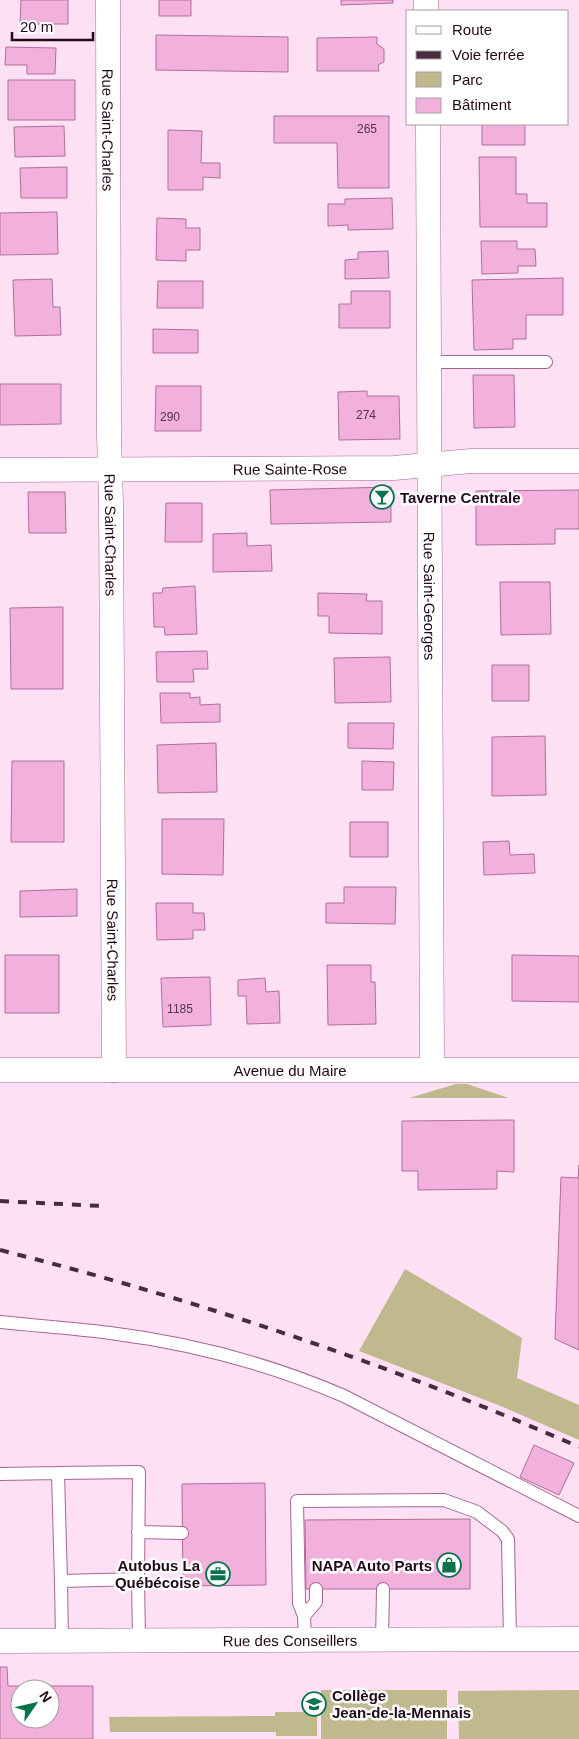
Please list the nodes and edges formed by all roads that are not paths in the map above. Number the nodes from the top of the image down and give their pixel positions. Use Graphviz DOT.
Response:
graph roads {
  1 [pos="108,0"];
  2 [pos="428,125"];
  3 [pos="430,362"];
  4 [pos="546,362"];
  5 [pos="579,461"];
  6 [pos="430,465"];
  7 [pos="110,469"];
  8 [pos="0,470"];
  9 [pos="432,1069"];
  10 [pos="0,1070"];
  11 [pos="114,1070"];
  12 [pos="579,1070"];
  13 [pos="0,1322"];
  14 [pos="58,1473"];
  15 [pos="0,1474"];
  16 [pos="579,1516"];
  17 [pos="138,1532"];
  18 [pos="182,1533"];
  19 [pos="138,1579"];
  20 [pos="61,1581"];
  21 [pos="316,1589"];
  22 [pos="383,1589"];
  23 [pos="304,1616"];
  24 [pos="510,1639"];
  25 [pos="579,1639"];
  26 [pos="139,1640"];
  27 [pos="305,1640"];
  28 [pos="382,1640"];
  29 [pos="0,1641"];
  30 [pos="62,1641"];
  1 -- 7 [label="street, Rue Saint-Charles"];
  2 -- 3 [label="street, Rue Saint-Georges"];
  3 -- 4 [label="lane"];
  3 -- 6 [label="street, Rue Saint-Georges"];
  5 -- 6 [label="street, Rue Sainte-Rose"];
  6 -- 7 [label="street, Rue Sainte-Rose"];
  6 -- 9 [label="street, Rue Saint-Georges"];
  7 -- 8 [label="street, Rue Sainte-Rose"];
  7 -- 11 [label="street, Rue Saint-Charles"];
  9 -- 11 [label="street, Avenue du Maire"];
  9 -- 12 [label="street, Avenue du Maire"];
  10 -- 11 [label="street, Avenue du Maire"];
  13 -- 16 [label="lane"];
  14 -- 15 [label="lane"];
  14 -- 17 [label="lane"];
  14 -- 20 [label="lane"];
  17 -- 18 [label="lane"];
  17 -- 19 [label="lane"];
  19 -- 20 [label="lane"];
  19 -- 26 [label="lane"];
  20 -- 30 [label="lane"];
  21 -- 23 [label="lane"];
  22 -- 28 [label="lane"];
  23 -- 24 [label="lane"];
  23 -- 27 [label="lane"];
  24 -- 25 [label="street, Rue des Conseillers"];
  24 -- 28 [label="street, Rue des Conseillers"];
  26 -- 27 [label="street, Rue des Conseillers"];
  26 -- 30 [label="street, Rue des Conseillers"];
  27 -- 28 [label="street, Rue des Conseillers"];
  29 -- 30 [label="street, Rue des Conseillers"];
}
